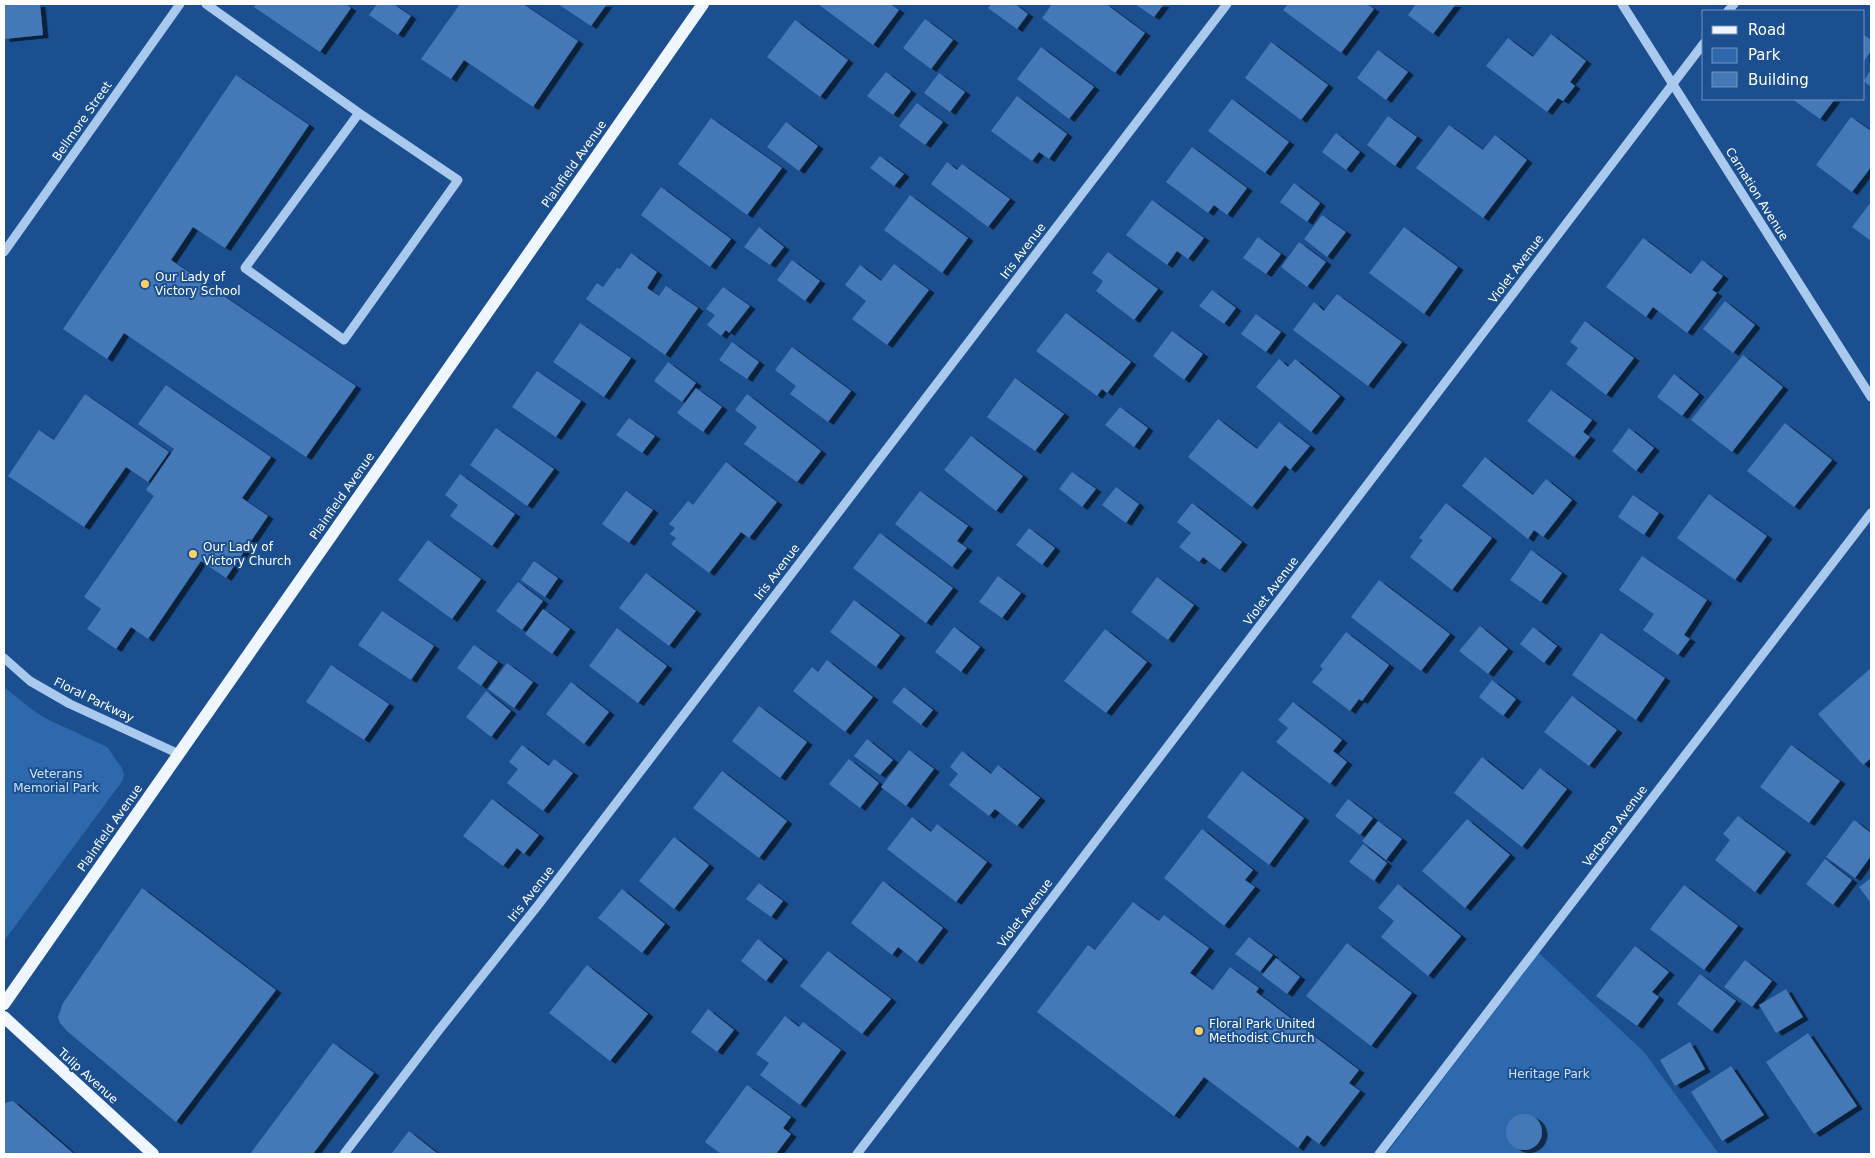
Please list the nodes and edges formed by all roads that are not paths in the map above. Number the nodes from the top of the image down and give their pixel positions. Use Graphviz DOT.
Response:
graph roads {
  1 [pos="180,4"];
  2 [pos="206,4"];
  3 [pos="703,4"];
  4 [pos="1227,4"];
  5 [pos="1622,4"];
  6 [pos="1702,46"];
  7 [pos="1673,84"];
  8 [pos="359,113"];
  9 [pos="4,252"];
  10 [pos="1871,397"];
  11 [pos="1871,513"];
  12 [pos="4,658"];
  13 [pos="179,754"];
  14 [pos="4,1004"];
  15 [pos="4,1017"];
  16 [pos="153,1154"];
  17 [pos="344,1154"];
  18 [pos="857,1154"];
  19 [pos="1379,1154"];
  1 -- 9 [label="street, Bellmore Street"];
  2 -- 8 [label="street"];
  3 -- 13 [label="main road, Plainfield Avenue"];
  4 -- 17 [label="street, Iris Avenue"];
  5 -- 7 [label="street, Carnation Avenue"];
  6 -- 7 [label="street, Violet Avenue"];
  7 -- 10 [label="street, Carnation Avenue"];
  7 -- 18 [label="street, Violet Avenue"];
  8 -- 8 [label="street"];
  11 -- 19 [label="street, Verbena Avenue"];
  12 -- 13 [label="street, Floral Parkway"];
  13 -- 14 [label="main road, Plainfield Avenue"];
  15 -- 16 [label="main road, Tulip Avenue"];
}
